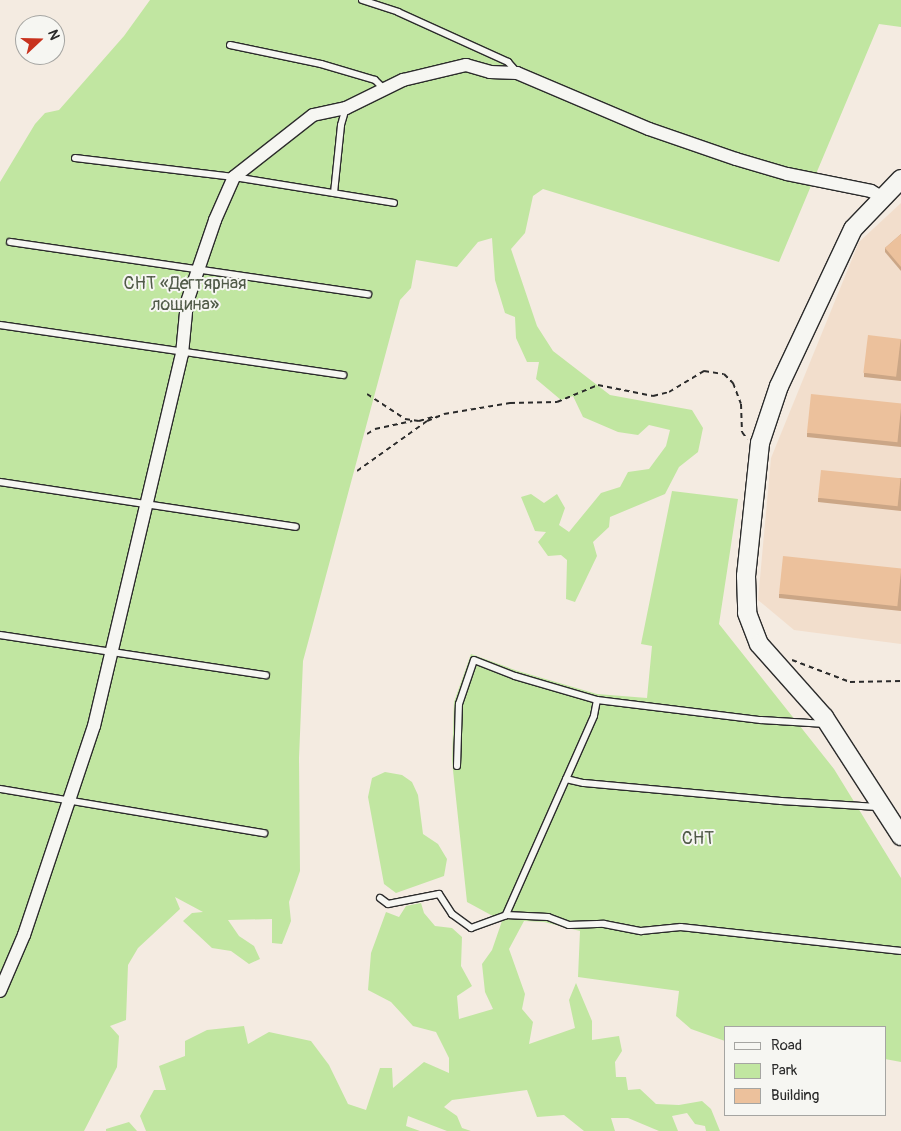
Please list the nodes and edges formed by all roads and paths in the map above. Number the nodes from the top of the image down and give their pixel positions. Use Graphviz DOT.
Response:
graph roads {
  1 [pos="362,0"];
  2 [pos="230,45"];
  3 [pos="517,73"];
  4 [pos="384,89"];
  5 [pos="346,108"];
  6 [pos="75,158"];
  7 [pos="234,177"];
  8 [pos="901,179"];
  9 [pos="334,193"];
  10 [pos="883,198"];
  11 [pos="394,203"];
  12 [pos="10,242"];
  13 [pos="198,271"];
  14 [pos="368,294"];
  15 [pos="0,325"];
  16 [pos="182,354"];
  17 [pos="343,375"];
  18 [pos="367,394"];
  19 [pos="444,414"];
  20 [pos="419,420"];
  21 [pos="367,434"];
  22 [pos="759,456"];
  23 [pos="357,470"];
  24 [pos="0,482"];
  25 [pos="147,502"];
  26 [pos="296,528"];
  27 [pos="0,635"];
  28 [pos="109,650"];
  29 [pos="775,662"];
  30 [pos="266,675"];
  31 [pos="901,681"];
  32 [pos="597,700"];
  33 [pos="829,724"];
  34 [pos="457,766"];
  35 [pos="566,779"];
  36 [pos="0,790"];
  37 [pos="66,801"];
  38 [pos="882,807"];
  39 [pos="264,833"];
  40 [pos="901,836"];
  41 [pos="380,898"];
  42 [pos="506,915"];
  43 [pos="901,951"];
  44 [pos="0,991"];
  1 -- 3 [label="lane"];
  2 -- 4 [label="lane"];
  3 -- 4 [label="street"];
  3 -- 10 [label="street"];
  4 -- 5 [label="street"];
  5 -- 7 [label="street"];
  5 -- 9 [label="lane"];
  6 -- 7 [label="lane"];
  7 -- 9 [label="lane"];
  7 -- 13 [label="street"];
  8 -- 10 [label="street"];
  9 -- 11 [label="lane"];
  10 -- 22 [label="street"];
  12 -- 13 [label="lane"];
  13 -- 14 [label="lane"];
  13 -- 16 [label="street"];
  15 -- 16 [label="lane"];
  16 -- 17 [label="lane"];
  16 -- 25 [label="street"];
  18 -- 20 [label="path"];
  19 -- 20 [label="path"];
  19 -- 22 [label="path"];
  19 -- 23 [label="path"];
  20 -- 21 [label="path"];
  22 -- 29 [label="street"];
  24 -- 25 [label="lane"];
  25 -- 26 [label="lane"];
  25 -- 28 [label="street"];
  27 -- 28 [label="lane"];
  28 -- 30 [label="lane"];
  28 -- 37 [label="street"];
  29 -- 31 [label="path"];
  29 -- 33 [label="street"];
  32 -- 33 [label="lane"];
  32 -- 34 [label="lane"];
  32 -- 35 [label="lane"];
  33 -- 38 [label="street"];
  35 -- 38 [label="lane"];
  35 -- 42 [label="lane"];
  36 -- 37 [label="lane"];
  37 -- 39 [label="lane"];
  37 -- 44 [label="street"];
  38 -- 40 [label="street"];
  41 -- 42 [label="lane"];
  42 -- 43 [label="lane"];
}
